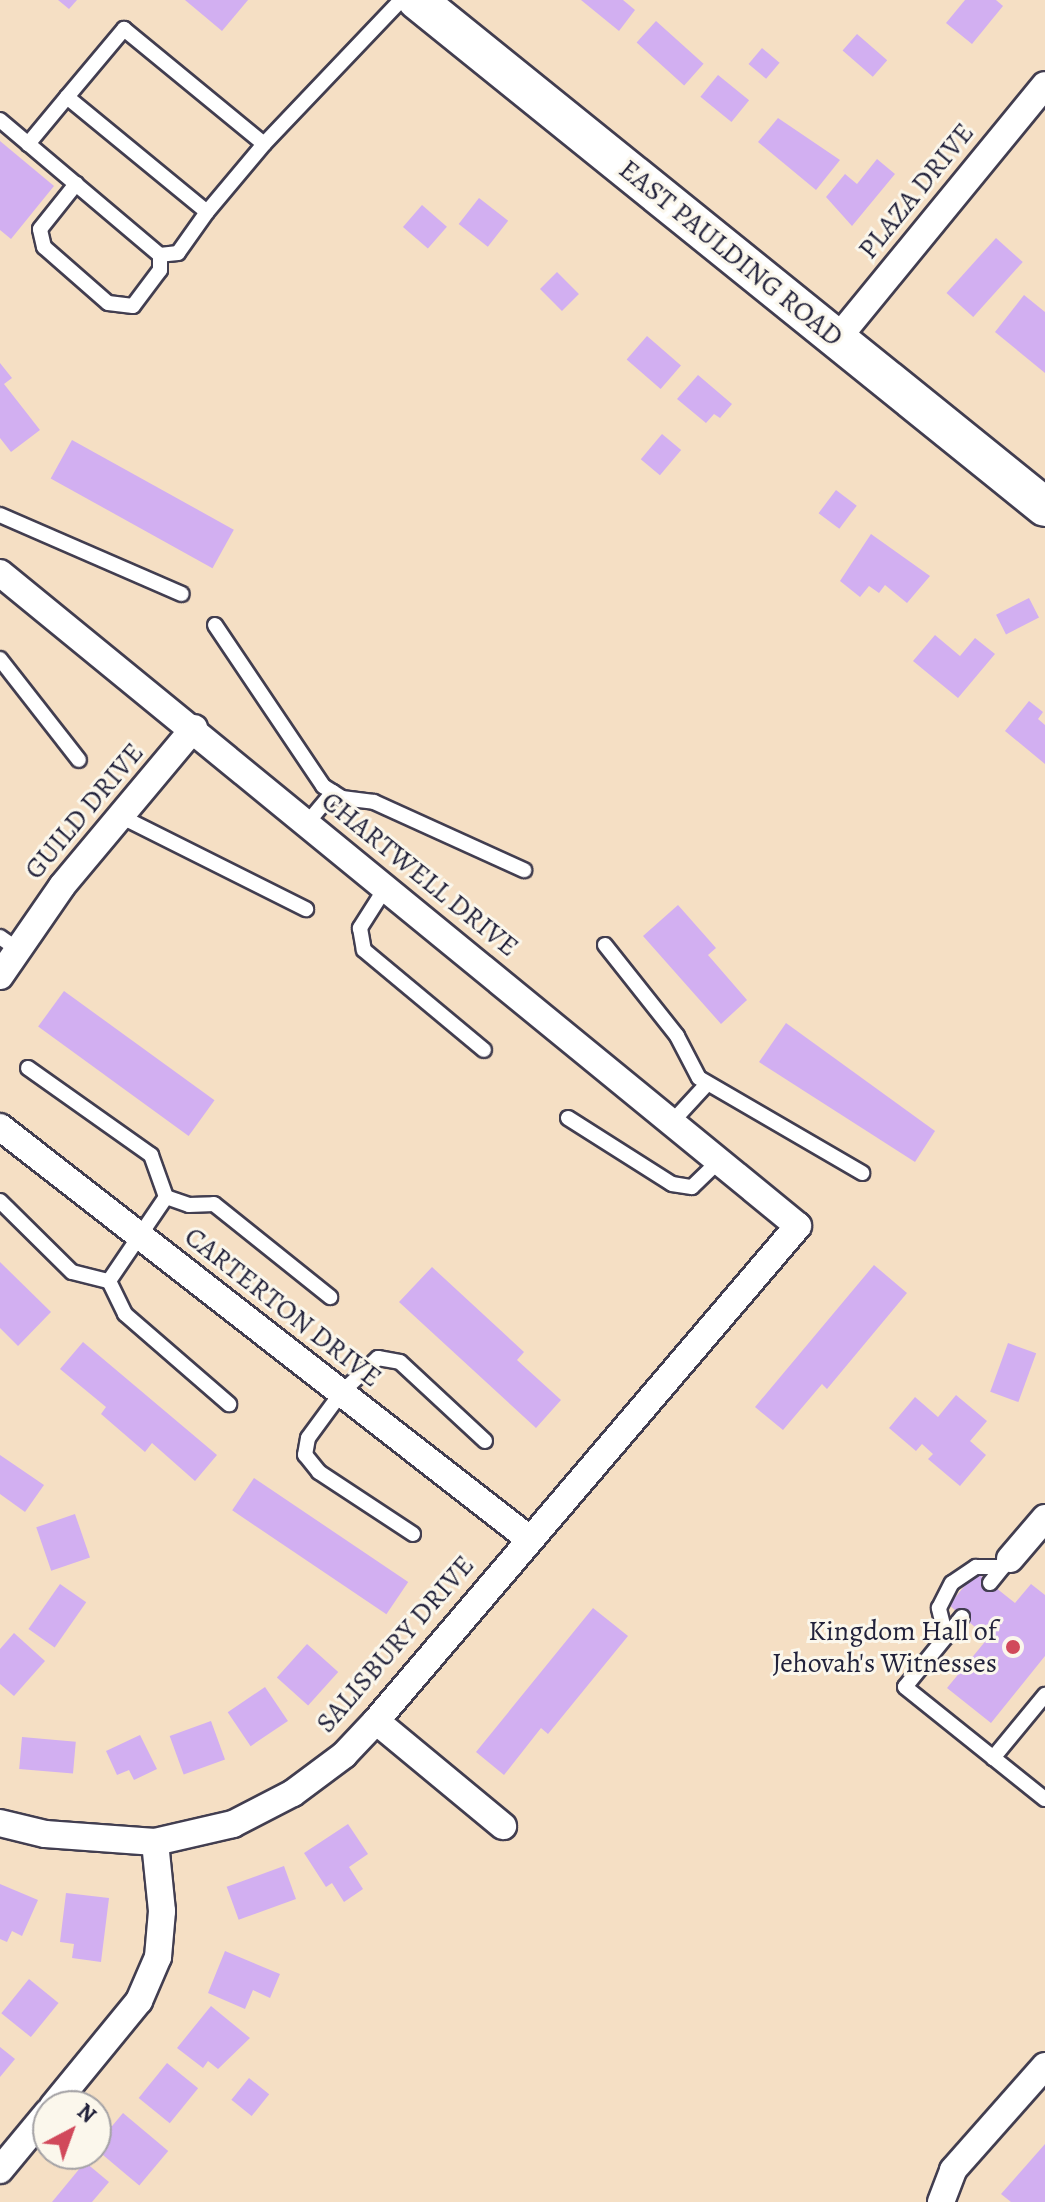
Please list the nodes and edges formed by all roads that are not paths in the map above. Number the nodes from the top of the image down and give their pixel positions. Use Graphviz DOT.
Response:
graph roads {
  1 [pos="401,0"];
  2 [pos="417,0"];
  3 [pos="1045,85"];
  4 [pos="67,97"];
  5 [pos="0,120"];
  6 [pos="28,144"];
  7 [pos="264,144"];
  8 [pos="76,184"];
  9 [pos="207,212"];
  10 [pos="160,255"];
  11 [pos="837,339"];
  12 [pos="1045,507"];
  13 [pos="0,515"];
  14 [pos="0,573"];
  15 [pos="182,594"];
  16 [pos="215,625"];
  17 [pos="0,659"];
  18 [pos="194,728"];
  19 [pos="79,760"];
  20 [pos="333,792"];
  21 [pos="122,817"];
  22 [pos="308,822"];
  23 [pos="524,870"];
  24 [pos="386,887"];
  25 [pos="306,909"];
  26 [pos="8,943"];
  27 [pos="605,945"];
  28 [pos="0,976"];
  29 [pos="484,1050"];
  30 [pos="28,1068"];
  31 [pos="707,1084"];
  32 [pos="568,1118"];
  33 [pos="672,1122"];
  34 [pos="0,1127"];
  35 [pos="719,1161"];
  36 [pos="862,1173"];
  37 [pos="166,1197"];
  38 [pos="0,1201"];
  39 [pos="798,1226"];
  40 [pos="141,1237"];
  41 [pos="109,1281"];
  42 [pos="330,1297"];
  43 [pos="341,1393"];
  44 [pos="229,1404"];
  45 [pos="485,1441"];
  46 [pos="1045,1518"];
  47 [pos="413,1534"];
  48 [pos="528,1538"];
  49 [pos="1006,1563"];
  50 [pos="990,1583"];
  51 [pos="962,1617"];
  52 [pos="946,1637"];
  53 [pos="1045,1695"];
  54 [pos="376,1721"];
  55 [pos="993,1758"];
  56 [pos="1045,1799"];
  57 [pos="0,1823"];
  58 [pos="503,1826"];
  59 [pos="155,1842"];
  60 [pos="1045,2066"];
  61 [pos="66,2090"];
  62 [pos="32,2131"];
  63 [pos="0,2170"];
  64 [pos="941,2202"];
  1 -- 7 [label="lane"];
  2 -- 11 [label="main road, EAST PAULDING ROAD"];
  3 -- 11 [label="street, PLAZA DRIVE"];
  4 -- 6 [label="lane"];
  4 -- 7 [label="lane"];
  4 -- 9 [label="lane"];
  5 -- 6 [label="lane"];
  6 -- 8 [label="lane"];
  7 -- 9 [label="lane"];
  8 -- 10 [label="lane"];
  8 -- 10 [label="lane"];
  9 -- 10 [label="lane"];
  11 -- 12 [label="main road, EAST PAULDING ROAD"];
  13 -- 15 [label="lane"];
  14 -- 18 [label="street, CHARTWELL DRIVE"];
  16 -- 20 [label="lane"];
  17 -- 19 [label="lane"];
  18 -- 21 [label="street, GUILD DRIVE"];
  18 -- 22 [label="street, CHARTWELL DRIVE"];
  20 -- 22 [label="lane"];
  20 -- 23 [label="lane"];
  21 -- 25 [label="lane"];
  21 -- 26 [label="street, GUILD DRIVE"];
  22 -- 24 [label="street, CHARTWELL DRIVE"];
  24 -- 29 [label="lane"];
  24 -- 33 [label="street, CHARTWELL DRIVE"];
  26 -- 28 [label="street, GUILD DRIVE"];
  27 -- 31 [label="lane"];
  30 -- 37 [label="lane"];
  31 -- 33 [label="lane"];
  31 -- 36 [label="lane"];
  32 -- 35 [label="lane"];
  33 -- 35 [label="street, CHARTWELL DRIVE"];
  34 -- 40 [label="street, CARTERTON DRIVE"];
  35 -- 39 [label="street, CHARTWELL DRIVE"];
  37 -- 40 [label="lane"];
  37 -- 42 [label="lane"];
  38 -- 41 [label="lane"];
  39 -- 48 [label="street, SALISBURY DRIVE"];
  40 -- 41 [label="lane"];
  40 -- 43 [label="street, CARTERTON DRIVE"];
  41 -- 44 [label="lane"];
  43 -- 45 [label="lane"];
  43 -- 47 [label="lane"];
  43 -- 48 [label="street, CARTERTON DRIVE"];
  46 -- 49 [label="street"];
  48 -- 54 [label="street, SALISBURY DRIVE"];
  49 -- 50 [label="lane"];
  49 -- 52 [label="lane"];
  51 -- 52 [label="lane"];
  52 -- 55 [label="lane"];
  53 -- 55 [label="lane"];
  54 -- 58 [label="street"];
  54 -- 59 [label="street, SALISBURY DRIVE"];
  55 -- 56 [label="lane"];
  57 -- 59 [label="street, SALISBURY DRIVE"];
  59 -- 61 [label="street"];
  60 -- 64 [label="street"];
  62 -- 63 [label="street"];
}
